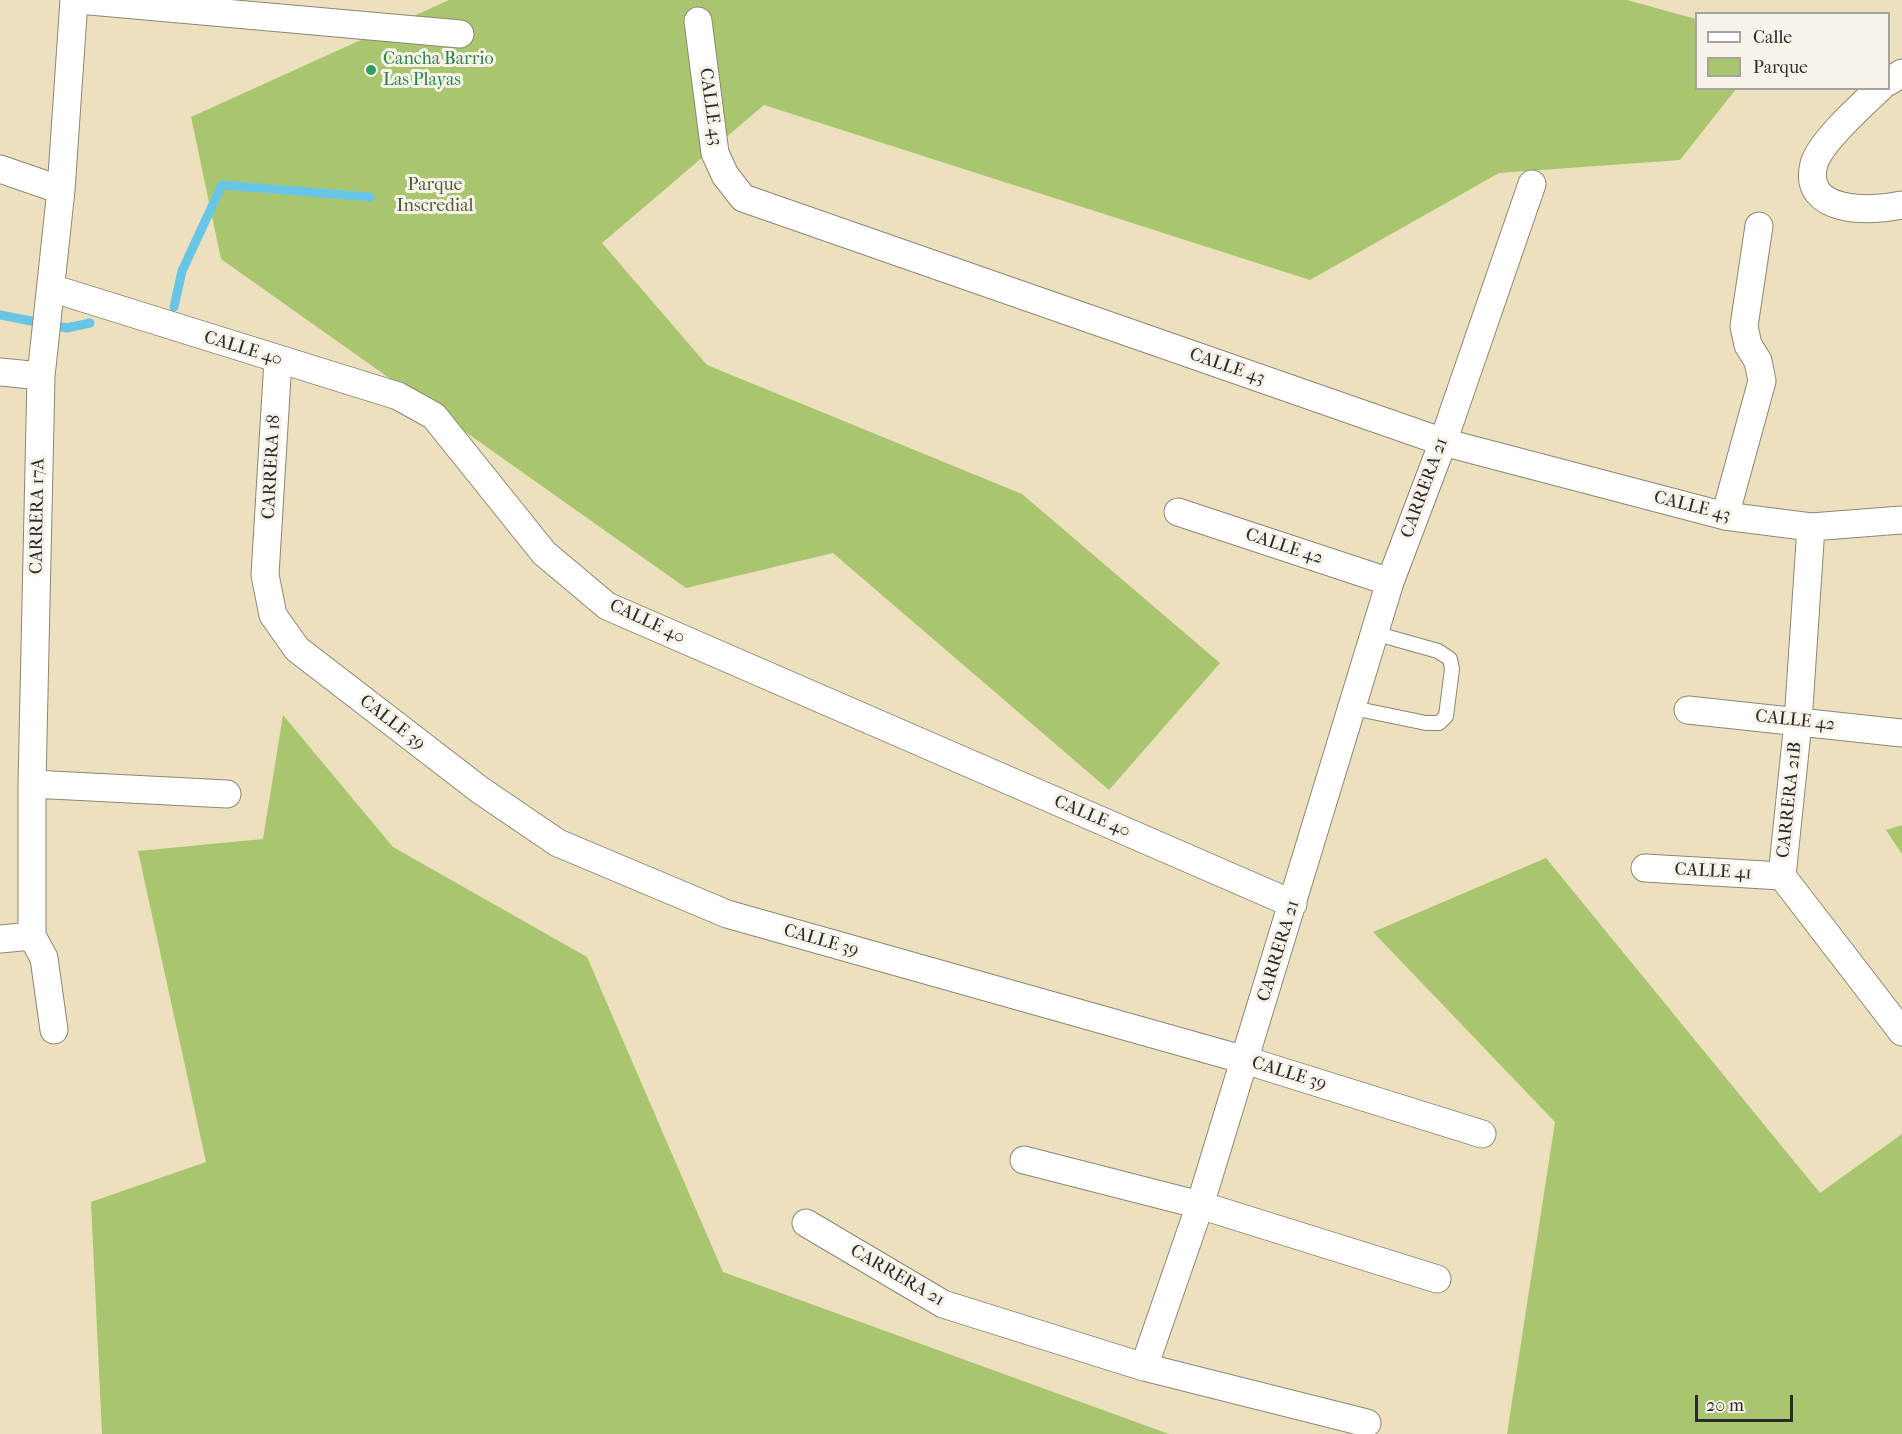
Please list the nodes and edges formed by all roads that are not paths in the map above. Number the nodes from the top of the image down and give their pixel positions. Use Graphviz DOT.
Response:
graph roads {
  1 [pos="74,0"];
  2 [pos="79,0"];
  3 [pos="698,21"];
  4 [pos="460,34"];
  5 [pos="1878,90"];
  6 [pos="0,169"];
  7 [pos="1532,184"];
  8 [pos="61,190"];
  9 [pos="1902,205"];
  10 [pos="1759,226"];
  11 [pos="50,298"];
  12 [pos="278,360"];
  13 [pos="0,372"];
  14 [pos="41,376"];
  15 [pos="1443,442"];
  16 [pos="1178,512"];
  17 [pos="1725,516"];
  18 [pos="1902,520"];
  19 [pos="1811,528"];
  20 [pos="265,575"];
  21 [pos="1390,582"];
  22 [pos="1374,633"];
  23 [pos="1353,708"];
  24 [pos="1688,710"];
  25 [pos="1798,722"];
  26 [pos="1902,733"];
  27 [pos="32,784"];
  28 [pos="227,794"];
  29 [pos="1645,868"];
  30 [pos="1782,876"];
  31 [pos="1293,904"];
  32 [pos="32,936"];
  33 [pos="0,939"];
  34 [pos="54,1030"];
  35 [pos="1902,1032"];
  36 [pos="1245,1060"];
  37 [pos="1482,1134"];
  38 [pos="1024,1160"];
  39 [pos="1200,1205"];
  40 [pos="806,1223"];
  41 [pos="1437,1279"];
  42 [pos="1144,1367"];
  43 [pos="1367,1423"];
  1 -- 8 [label="street, CARRERA 17A"];
  2 -- 4 [label="street"];
  3 -- 15 [label="street, CALLE 43"];
  5 -- 9 [label="street"];
  6 -- 8 [label="street"];
  7 -- 15 [label="street, CARRERA 21"];
  8 -- 11 [label="street, CARRERA 17A"];
  10 -- 17 [label="street"];
  11 -- 12 [label="street, CALLE 40"];
  11 -- 14 [label="street, CARRERA 17A"];
  12 -- 20 [label="street, CARRERA 18"];
  12 -- 31 [label="street, CALLE 40"];
  13 -- 14 [label="street"];
  14 -- 27 [label="street, CARRERA 17A"];
  15 -- 17 [label="street, CALLE 43"];
  15 -- 21 [label="street, CARRERA 21"];
  16 -- 21 [label="street, CALLE 42"];
  17 -- 19 [label="street, CALLE 43"];
  18 -- 19 [label="street, CALLE 43"];
  19 -- 25 [label="street, CARRERA 21B"];
  20 -- 36 [label="street, CALLE 39"];
  21 -- 22 [label="street, CARRERA 21"];
  22 -- 23 [label="street, CARRERA 21"];
  22 -- 23 [label="lane"];
  23 -- 31 [label="street, CARRERA 21"];
  24 -- 25 [label="street, CALLE 42"];
  25 -- 26 [label="street, CALLE 42"];
  25 -- 30 [label="street, CARRERA 21B"];
  27 -- 28 [label="street"];
  27 -- 32 [label="street, CARRERA 17A"];
  29 -- 30 [label="street, CALLE 41"];
  30 -- 35 [label="street, CARRERA 21B"];
  31 -- 36 [label="street, CARRERA 21"];
  32 -- 33 [label="street"];
  32 -- 34 [label="street, CARRERA 17A"];
  36 -- 37 [label="street, CALLE 39"];
  36 -- 39 [label="street, CARRERA 21"];
  38 -- 39 [label="street"];
  39 -- 41 [label="street"];
  39 -- 42 [label="street, CARRERA 21"];
  40 -- 42 [label="street, CARRERA 21"];
  42 -- 43 [label="street"];
}
